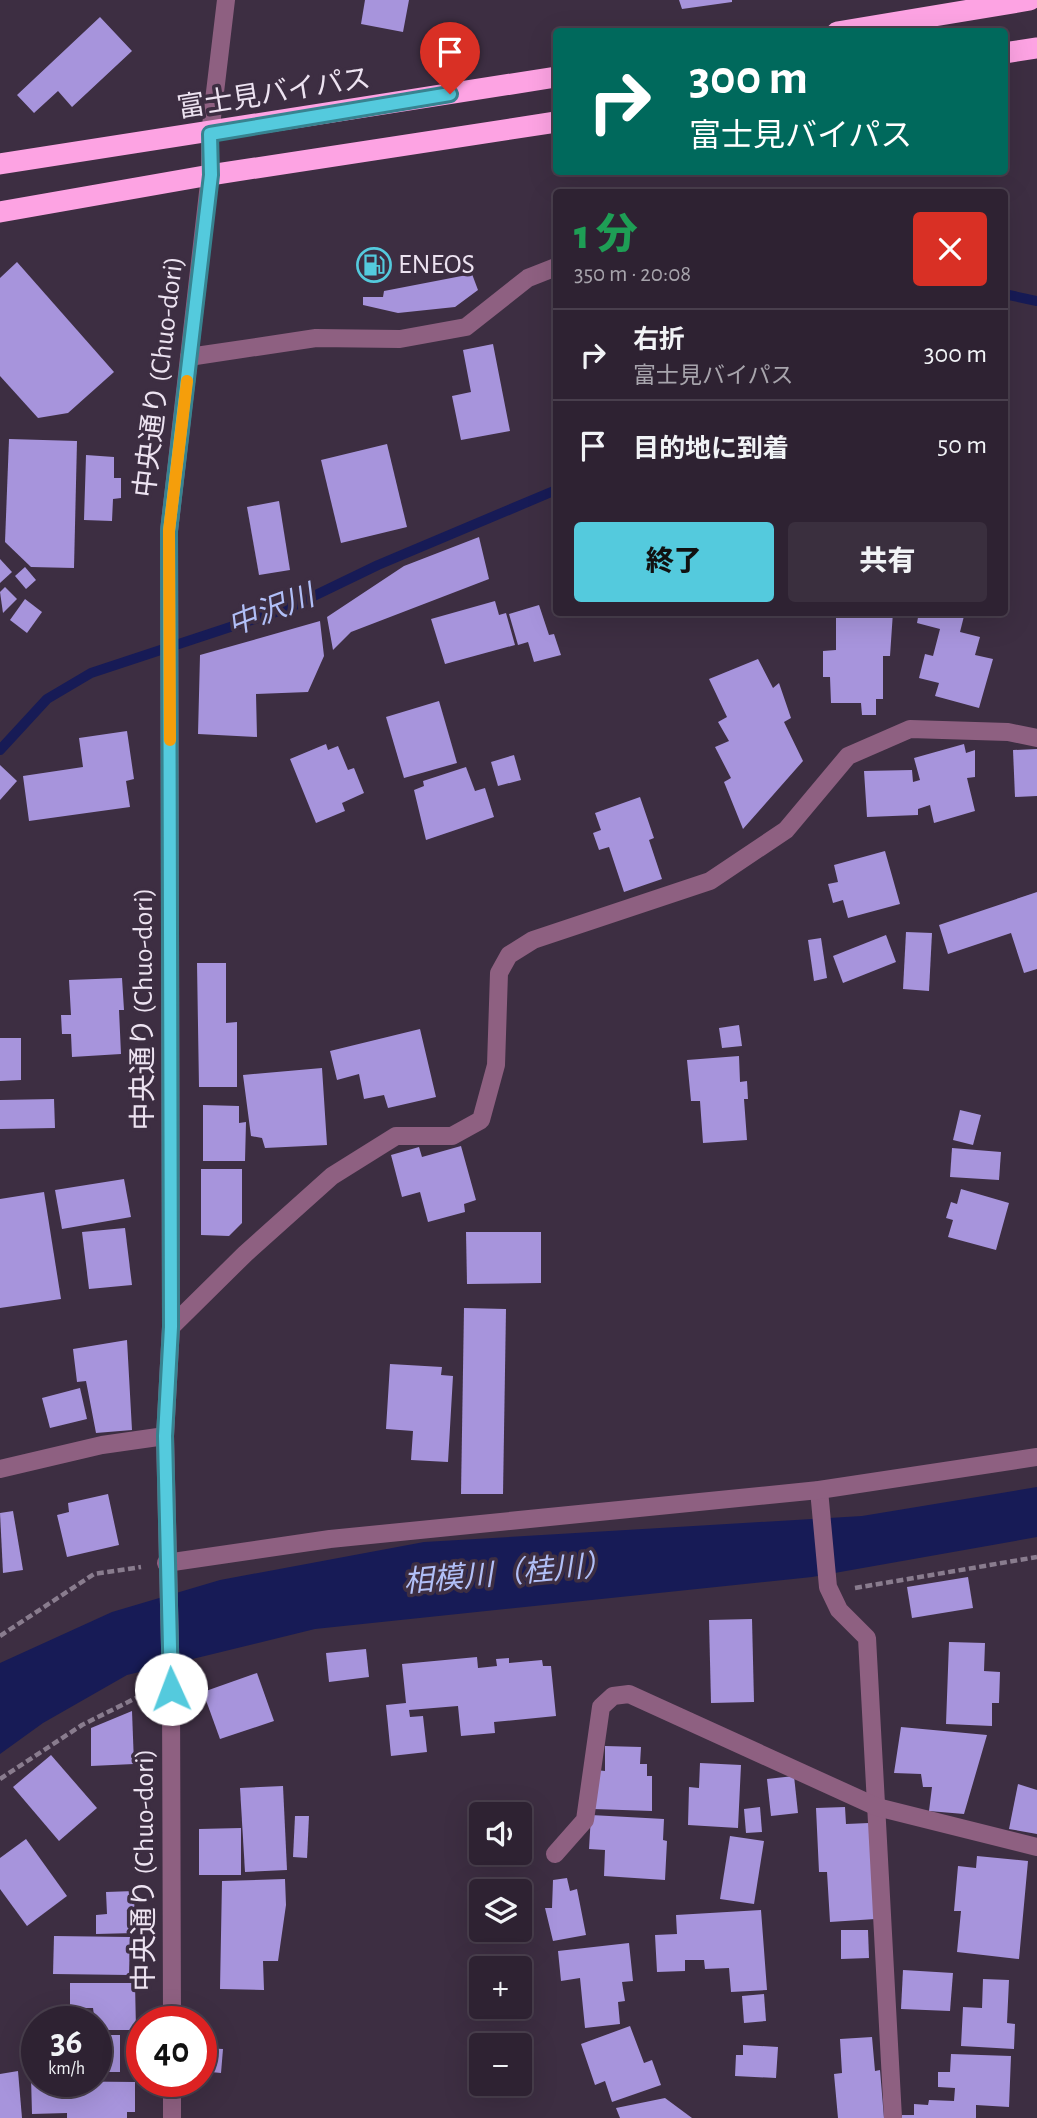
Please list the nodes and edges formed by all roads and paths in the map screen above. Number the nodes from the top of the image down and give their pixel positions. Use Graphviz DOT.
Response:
graph roads {
  1 [pos="226,0"];
  2 [pos="1030,0"];
  3 [pos="861,28"];
  4 [pos="1037,48"];
  5 [pos="1008,52"];
  6 [pos="553,77"];
  7 [pos="553,122"];
  8 [pos="210,134"];
  9 [pos="0,164"];
  10 [pos="211,175"];
  11 [pos="0,212"];
  12 [pos="553,268"];
  13 [pos="189,357"];
  14 [pos="1037,738"];
  15 [pos="171,1327"];
  16 [pos="165,1436"];
  17 [pos="1037,1457"];
  18 [pos="0,1469"];
  19 [pos="819,1497"];
  20 [pos="1037,1557"];
  21 [pos="167,1569"];
  22 [pos="829,1590"];
  23 [pos="0,1636"];
  24 [pos="171,1689"];
  25 [pos="0,1779"];
  26 [pos="877,1807"];
  27 [pos="1037,1847"];
  28 [pos="555,1854"];
  29 [pos="172,2006"];
  30 [pos="172,2097"];
  31 [pos="172,2118"];
  32 [pos="893,2118"];
  1 -- 8 [label="street, 中央通り (Chuo-dori)"];
  2 -- 3 [label="highway"];
  4 -- 5 [label="highway"];
  6 -- 8 [label="highway, 富士見バイパス"];
  7 -- 10 [label="highway"];
  8 -- 9 [label="highway, 富士見バイパス"];
  8 -- 10 [label="street, 中央通り (Chuo-dori)"];
  10 -- 11 [label="highway"];
  10 -- 13 [label="street, 中央通り (Chuo-dori)"];
  12 -- 13 [label="street"];
  13 -- 15 [label="street, 中央通り (Chuo-dori)"];
  14 -- 15 [label="street"];
  15 -- 16 [label="street, 中央通り (Chuo-dori)"];
  16 -- 18 [label="street"];
  16 -- 21 [label="street, 中央通り (Chuo-dori)"];
  17 -- 19 [label="street"];
  19 -- 21 [label="street"];
  19 -- 22 [label="street"];
  20 -- 22 [label="path"];
  21 -- 23 [label="path"];
  21 -- 24 [label="street, 中央通り (Chuo-dori)"];
  22 -- 26 [label="street"];
  24 -- 25 [label="path"];
  24 -- 29 [label="street, 中央通り (Chuo-dori)"];
  26 -- 27 [label="street"];
  26 -- 28 [label="street"];
  26 -- 32 [label="street"];
  30 -- 31 [label="street"];
}
